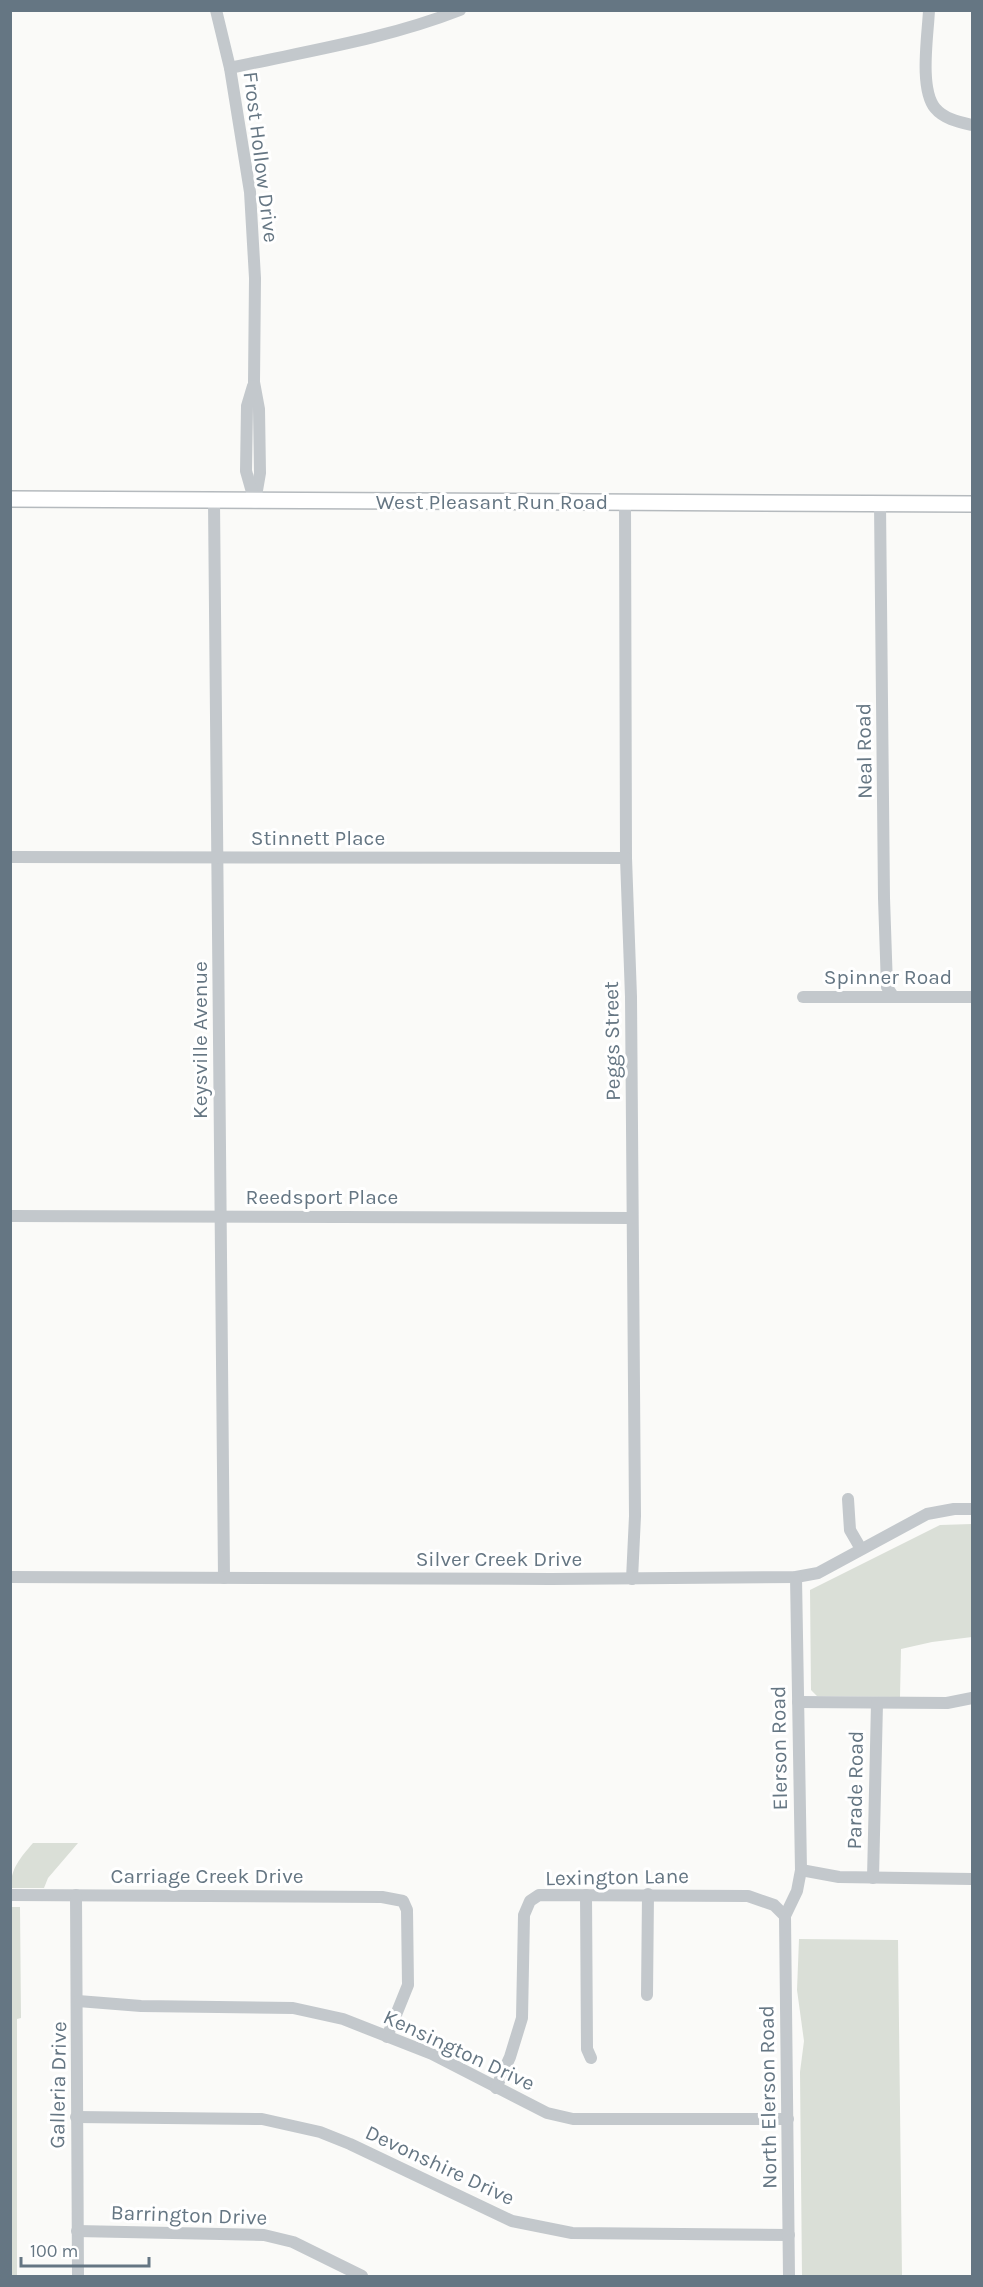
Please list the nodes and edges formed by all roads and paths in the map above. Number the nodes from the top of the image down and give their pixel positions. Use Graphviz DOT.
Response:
graph roads {
  1 [pos="216,10"];
  2 [pos="460,10"];
  3 [pos="929,10"];
  4 [pos="230,68"];
  5 [pos="972,124"];
  6 [pos="10,499"];
  7 [pos="214,502"];
  8 [pos="255,502"];
  9 [pos="625,503"];
  10 [pos="880,504"];
  11 [pos="972,504"];
  12 [pos="10,857"];
  13 [pos="218,857"];
  14 [pos="626,858"];
  15 [pos="893,996"];
  16 [pos="803,997"];
  17 [pos="972,997"];
  18 [pos="10,1216"];
  19 [pos="221,1216"];
  20 [pos="632,1218"];
  21 [pos="848,1499"];
  22 [pos="972,1509"];
  23 [pos="861,1549"];
  24 [pos="10,1577"];
  25 [pos="796,1577"];
  26 [pos="224,1578"];
  27 [pos="632,1579"];
  28 [pos="972,1698"];
  29 [pos="798,1702"];
  30 [pos="877,1703"];
  31 [pos="801,1870"];
  32 [pos="873,1878"];
  33 [pos="972,1879"];
  34 [pos="648,1894"];
  35 [pos="10,1895"];
  36 [pos="76,1895"];
  37 [pos="586,1895"];
  38 [pos="785,1916"];
  39 [pos="647,1995"];
  40 [pos="78,2001"];
  41 [pos="387,2037"];
  42 [pos="591,2058"];
  43 [pos="496,2088"];
  44 [pos="76,2117"];
  45 [pos="788,2119"];
  46 [pos="77,2231"];
  47 [pos="789,2235"];
  48 [pos="78,2277"];
  49 [pos="362,2277"];
  50 [pos="789,2277"];
  1 -- 4 [label="street, Frost Hollow Drive"];
  2 -- 4 [label="street"];
  3 -- 5 [label="street"];
  4 -- 8 [label="street, Frost Hollow Drive"];
  6 -- 7 [label="main road, West Pleasant Run Road"];
  7 -- 8 [label="main road, West Pleasant Run Road"];
  7 -- 13 [label="street, Keysville Avenue"];
  8 -- 9 [label="main road, West Pleasant Run Road"];
  9 -- 10 [label="main road, West Pleasant Run Road"];
  9 -- 14 [label="street, Peggs Street"];
  10 -- 11 [label="main road, West Pleasant Run Road"];
  10 -- 15 [label="street, Neal Road"];
  12 -- 13 [label="street, Stinnett Place"];
  13 -- 14 [label="street, Stinnett Place"];
  13 -- 19 [label="street, Keysville Avenue"];
  14 -- 20 [label="street, Peggs Street"];
  15 -- 16 [label="street, Spinner Road"];
  15 -- 17 [label="street, Spinner Road"];
  18 -- 19 [label="street, Reedsport Place"];
  19 -- 20 [label="street, Reedsport Place"];
  19 -- 26 [label="street, Keysville Avenue"];
  20 -- 27 [label="street, Peggs Street"];
  21 -- 23 [label="street"];
  22 -- 23 [label="street, Silver Creek Drive"];
  23 -- 25 [label="street, Silver Creek Drive"];
  24 -- 26 [label="street, Silver Creek Drive"];
  25 -- 27 [label="street, Silver Creek Drive"];
  25 -- 29 [label="street, Elerson Road"];
  26 -- 27 [label="street, Silver Creek Drive"];
  28 -- 30 [label="street"];
  29 -- 30 [label="street"];
  29 -- 31 [label="street, Elerson Road"];
  30 -- 32 [label="street, Parade Road"];
  31 -- 32 [label="street"];
  31 -- 38 [label="street, Elerson Road"];
  32 -- 33 [label="street"];
  34 -- 37 [label="street, Lexington Lane"];
  34 -- 38 [label="street, Lexington Lane"];
  34 -- 39 [label="street"];
  35 -- 36 [label="street, Carriage Creek Drive"];
  36 -- 40 [label="street, Galleria Drive"];
  36 -- 41 [label="street, Carriage Creek Drive"];
  37 -- 42 [label="street"];
  37 -- 43 [label="street, Lexington Lane"];
  38 -- 45 [label="street, North Elerson Road"];
  40 -- 41 [label="street, Kensington Drive"];
  40 -- 44 [label="street, Galleria Drive"];
  41 -- 43 [label="street, Kensington Drive"];
  43 -- 45 [label="street, Kensington Drive"];
  44 -- 46 [label="street, Galleria Drive"];
  44 -- 47 [label="street, Devonshire Drive"];
  45 -- 47 [label="street, North Elerson Road"];
  46 -- 48 [label="street, Galleria Drive"];
  46 -- 49 [label="street, Barrington Drive"];
  47 -- 50 [label="street, North Elerson Road"];
}
